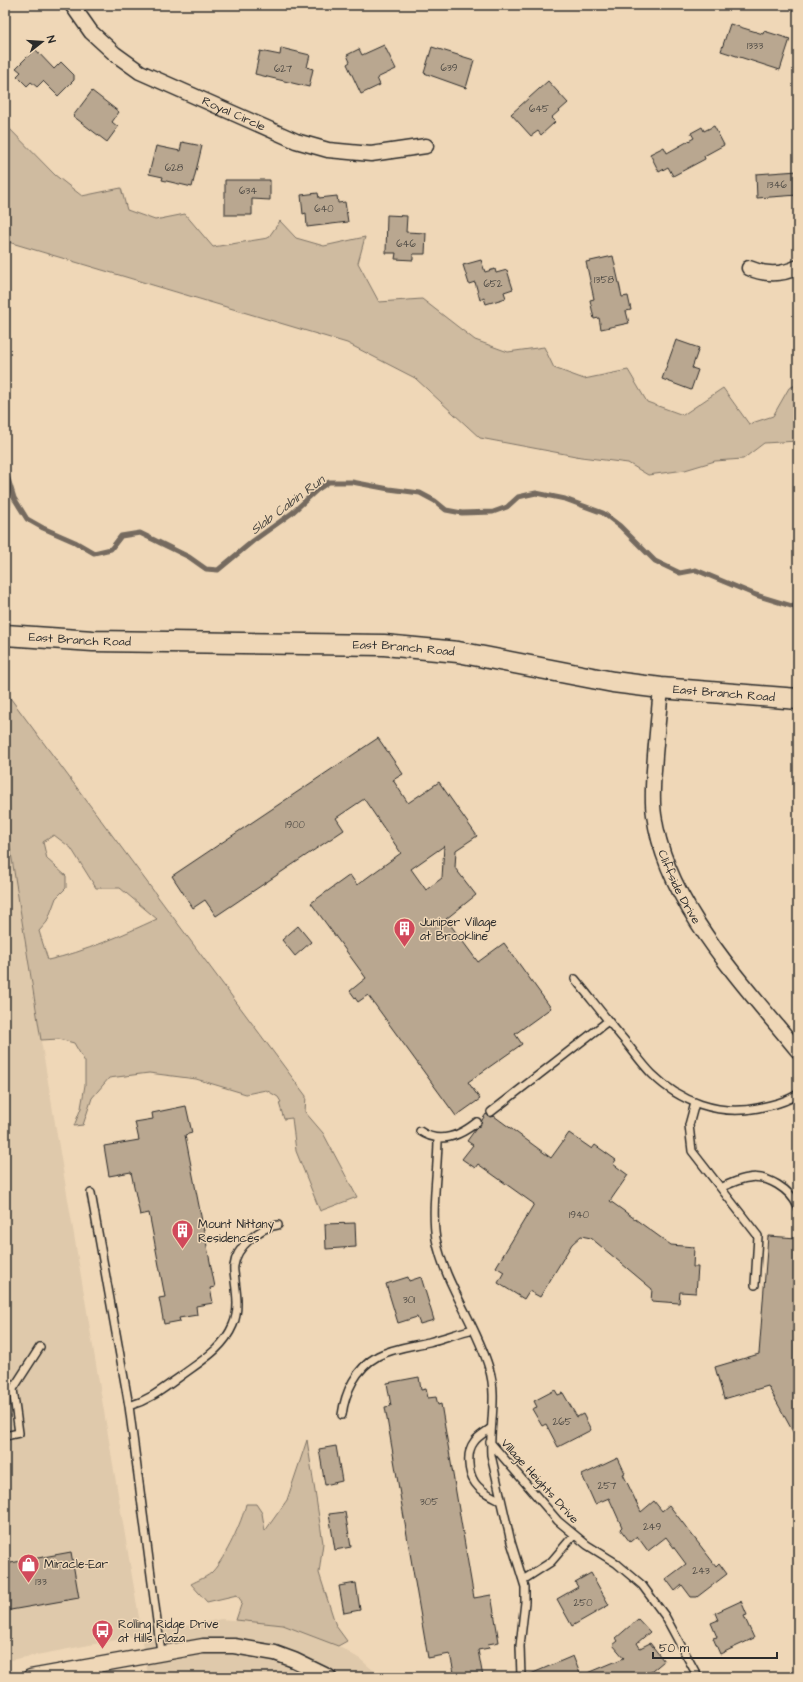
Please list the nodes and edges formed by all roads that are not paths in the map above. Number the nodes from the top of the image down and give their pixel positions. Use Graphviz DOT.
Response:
graph roads {
  1 [pos="72,5"];
  2 [pos="426,146"];
  3 [pos="798,267"];
  4 [pos="749,268"];
  5 [pos="5,635"];
  6 [pos="661,688"];
  7 [pos="798,699"];
  8 [pos="575,979"];
  9 [pos="608,1021"];
  10 [pos="798,1051"];
  11 [pos="798,1094"];
  12 [pos="695,1103"];
  13 [pos="491,1112"];
  14 [pos="478,1122"];
  15 [pos="420,1131"];
  16 [pos="438,1139"];
  17 [pos="722,1187"];
  18 [pos="90,1193"];
  19 [pos="798,1207"];
  20 [pos="278,1225"];
  21 [pos="755,1285"];
  22 [pos="473,1329"];
  23 [pos="40,1347"];
  24 [pos="129,1406"];
  25 [pos="342,1415"];
  26 [pos="491,1428"];
  27 [pos="5,1436"];
  28 [pos="490,1442"];
  29 [pos="501,1501"];
  30 [pos="574,1535"];
  31 [pos="523,1580"];
  32 [pos="161,1652"];
  33 [pos="97,1671"];
  34 [pos="30,1677"];
  35 [pos="329,1677"];
  36 [pos="521,1677"];
  37 [pos="698,1677"];
  1 -- 2 [label="street, Royal Circle"];
  3 -- 4 [label="street"];
  5 -- 6 [label="main road, East Branch Road"];
  6 -- 7 [label="main road, East Branch Road"];
  6 -- 10 [label="street, Cliffside Drive"];
  8 -- 9 [label="lane"];
  9 -- 12 [label="lane"];
  9 -- 13 [label="lane"];
  11 -- 12 [label="lane"];
  12 -- 17 [label="lane"];
  14 -- 16 [label="lane"];
  15 -- 16 [label="lane"];
  16 -- 22 [label="lane"];
  17 -- 19 [label="lane"];
  17 -- 21 [label="lane"];
  18 -- 24 [label="lane"];
  20 -- 24 [label="lane"];
  22 -- 25 [label="lane"];
  22 -- 26 [label="lane"];
  23 -- 27 [label="lane"];
  24 -- 32 [label="lane"];
  26 -- 28 [label="lane"];
  26 -- 29 [label="lane"];
  28 -- 29 [label="lane, Village Heights Drive"];
  28 -- 30 [label="lane, Village Heights Drive"];
  29 -- 31 [label="lane, Village Heights Drive"];
  30 -- 31 [label="lane"];
  30 -- 37 [label="lane, Village Heights Drive"];
  31 -- 36 [label="lane, Village Heights Drive"];
  32 -- 33 [label="street"];
  32 -- 35 [label="street"];
  33 -- 34 [label="street"];
}
